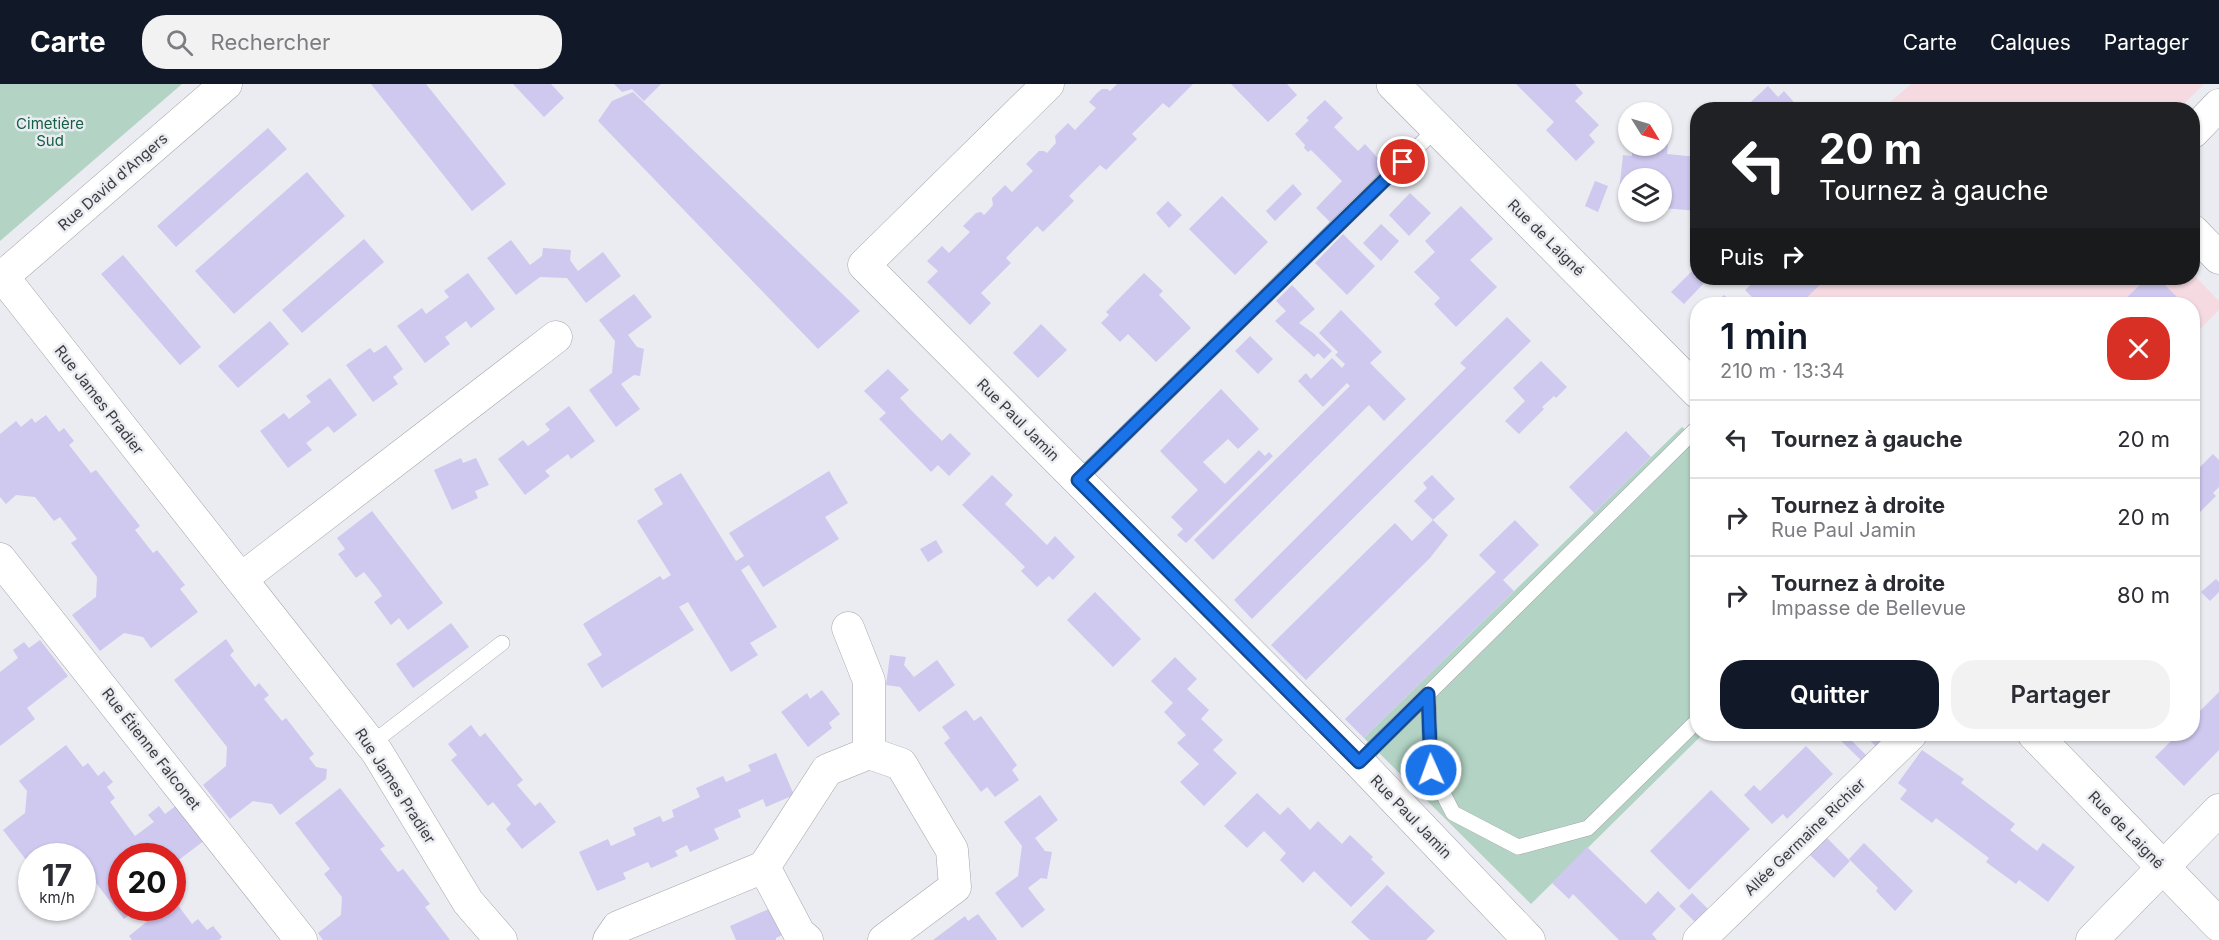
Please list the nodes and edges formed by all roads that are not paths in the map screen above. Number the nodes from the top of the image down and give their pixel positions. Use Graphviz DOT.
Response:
graph roads {
  1 [pos="226,84"];
  2 [pos="1048,84"];
  3 [pos="1393,84"];
  4 [pos="2219,105"];
  5 [pos="2200,125"];
  6 [pos="1437,128"];
  7 [pos="2200,238"];
  8 [pos="2219,258"];
  9 [pos="1,278"];
  10 [pos="556,337"];
  11 [pos="1690,384"];
  12 [pos="1690,435"];
  13 [pos="1078,480"];
  14 [pos="0,559"];
  15 [pos="241,579"];
  16 [pos="848,628"];
  17 [pos="502,643"];
  18 [pos="1428,694"];
  19 [pos="1690,728"];
  20 [pos="1904,741"];
  21 [pos="2041,741"];
  22 [pos="371,744"];
  23 [pos="869,753"];
  24 [pos="1359,762"];
  25 [pos="2219,810"];
  26 [pos="764,867"];
  27 [pos="2162,867"];
  28 [pos="2219,925"];
  29 [pos="301,940"];
  30 [pos="501,940"];
  31 [pos="609,940"];
  32 [pos="807,940"];
  33 [pos="884,940"];
  34 [pos="1529,940"];
  35 [pos="1699,940"];
  36 [pos="2092,940"];
  1 -- 9 [label="street, Rue David d'Angers"];
  2 -- 13 [label="street, Rue Paul Jamin"];
  3 -- 6 [label="street, Rue de Laigné"];
  4 -- 5 [label="street"];
  6 -- 11 [label="street, Rue de Laigné"];
  6 -- 13 [label="lane"];
  7 -- 8 [label="street"];
  9 -- 15 [label="street, Rue James Pradier"];
  10 -- 15 [label="street"];
  12 -- 18 [label="lane"];
  13 -- 24 [label="street, Rue Paul Jamin"];
  14 -- 29 [label="street, Rue Étienne Falconet"];
  15 -- 22 [label="street, Rue James Pradier"];
  16 -- 23 [label="street"];
  17 -- 22 [label="lane"];
  18 -- 19 [label="lane"];
  18 -- 24 [label="lane"];
  20 -- 35 [label="street, Allée Germaine Richier"];
  21 -- 27 [label="street, Rue de Laigné"];
  22 -- 30 [label="street, Rue James Pradier"];
  23 -- 26 [label="street"];
  23 -- 33 [label="street"];
  24 -- 34 [label="street, Rue Paul Jamin"];
  25 -- 27 [label="street"];
  26 -- 31 [label="street"];
  26 -- 32 [label="street"];
  27 -- 28 [label="street, Rue de Laigné"];
  27 -- 36 [label="street"];
}
